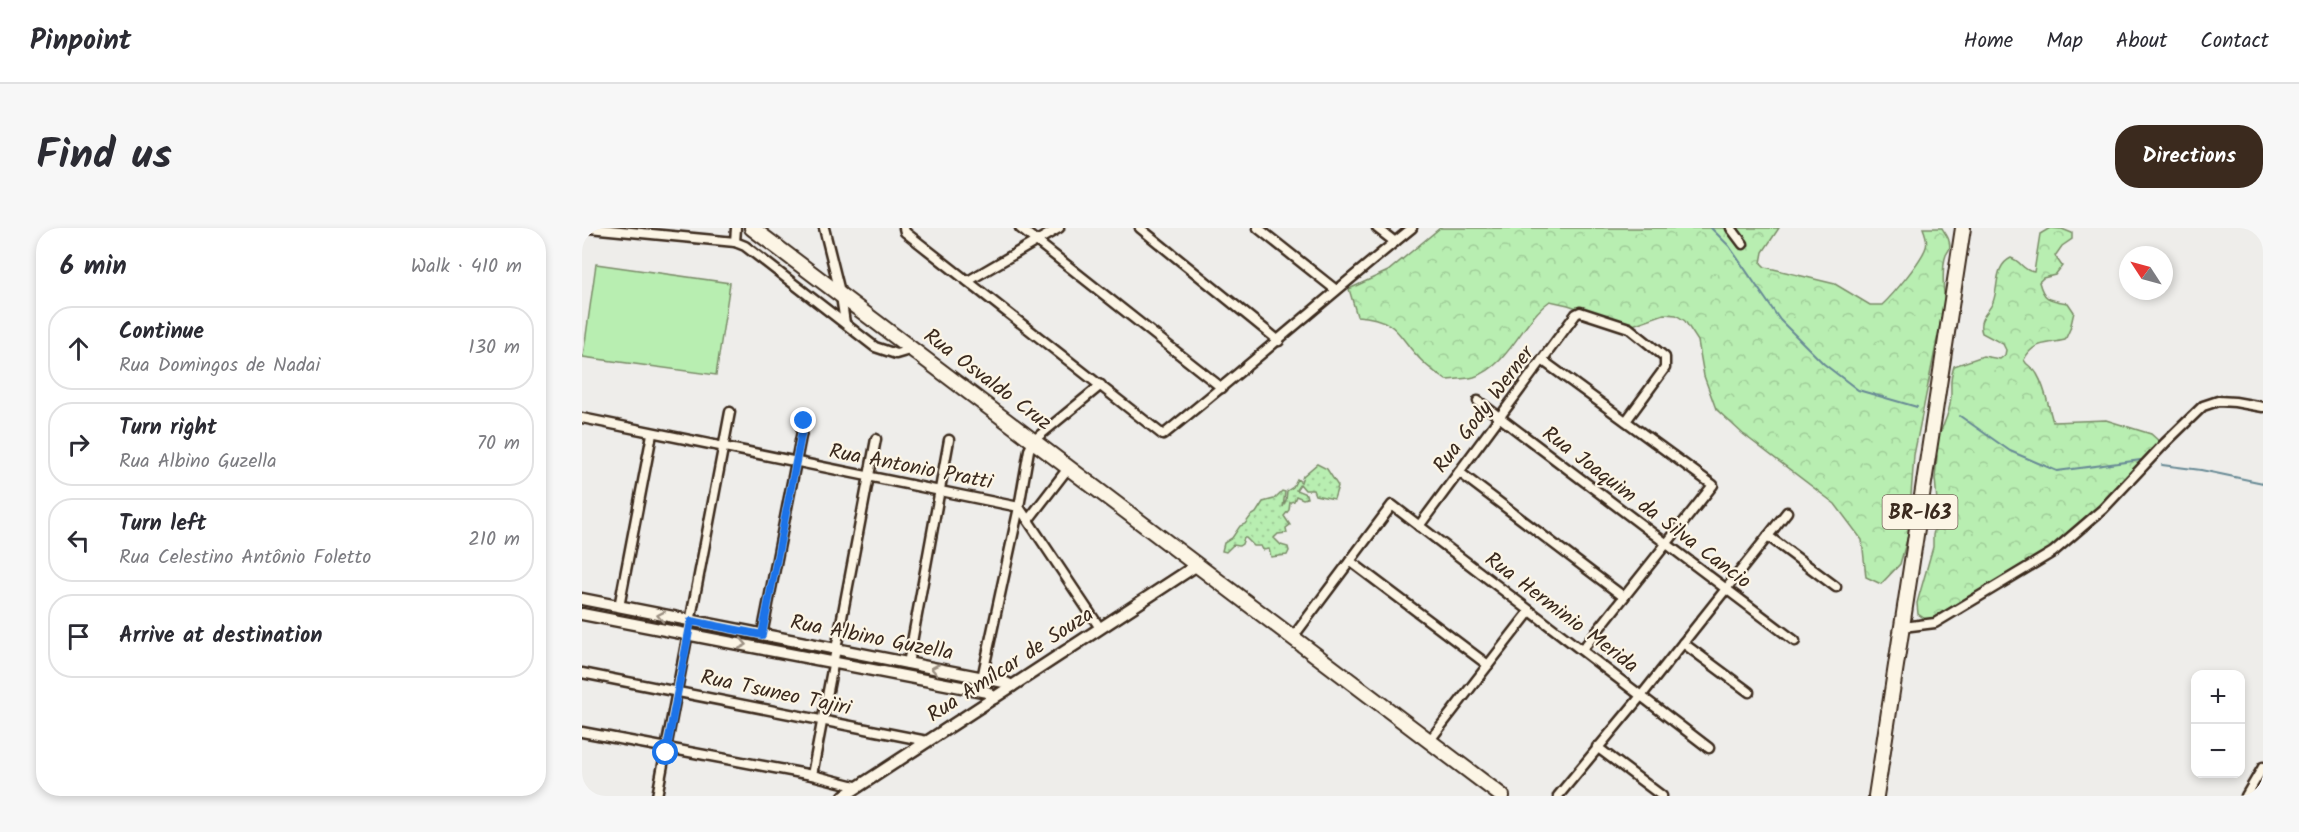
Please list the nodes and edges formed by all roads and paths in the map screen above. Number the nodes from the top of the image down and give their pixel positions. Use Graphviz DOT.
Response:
graph roads {
  1 [pos="589,228"];
  2 [pos="736,228"];
  3 [pos="752,228"];
  4 [pos="824,228"];
  5 [pos="904,228"];
  6 [pos="1020,228"];
  7 [pos="1059,228"];
  8 [pos="1140,228"];
  9 [pos="1258,228"];
  10 [pos="1377,228"];
  11 [pos="1412,228"];
  12 [pos="1731,228"];
  13 [pos="1963,228"];
  14 [pos="1037,240"];
  15 [pos="735,242"];
  16 [pos="1395,242"];
  17 [pos="1743,244"];
  18 [pos="968,281"];
  19 [pos="1336,290"];
  20 [pos="841,296"];
  21 [pos="845,323"];
  22 [pos="1279,341"];
  23 [pos="913,349"];
  24 [pos="1542,360"];
  25 [pos="1101,385"];
  26 [pos="1222,388"];
  27 [pos="1478,401"];
  28 [pos="2263,407"];
  29 [pos="730,412"];
  30 [pos="582,418"];
  31 [pos="1500,418"];
  32 [pos="804,421"];
  33 [pos="1626,421"];
  34 [pos="652,434"];
  35 [pos="876,439"];
  36 [pos="949,440"];
  37 [pos="1034,440"];
  38 [pos="723,447"];
  39 [pos="797,462"];
  40 [pos="1069,467"];
  41 [pos="1459,472"];
  42 [pos="869,475"];
  43 [pos="941,489"];
  44 [pos="1019,507"];
  45 [pos="1787,512"];
  46 [pos="1029,519"];
  47 [pos="1419,526"];
  48 [pos="1768,536"];
  49 [pos="1666,544"];
  50 [pos="1350,561"];
  51 [pos="1197,565"];
  52 [pos="1836,587"];
  53 [pos="1726,589"];
  54 [pos="1624,597"];
  55 [pos="582,599"];
  56 [pos="618,607"];
  57 [pos="1530,610"];
  58 [pos="582,614"];
  59 [pos="691,621"];
  60 [pos="1902,627"];
  61 [pos="1100,628"];
  62 [pos="689,633"];
  63 [pos="762,635"];
  64 [pos="1293,637"];
  65 [pos="1795,641"];
  66 [pos="1683,643"];
  67 [pos="836,649"];
  68 [pos="1582,650"];
  69 [pos="834,661"];
  70 [pos="908,664"];
  71 [pos="1488,665"];
  72 [pos="582,673"];
  73 [pos="982,678"];
  74 [pos="1012,686"];
  75 [pos="677,691"];
  76 [pos="1749,692"];
  77 [pos="1641,696"];
  78 [pos="994,698"];
  79 [pos="822,720"];
  80 [pos="582,732"];
  81 [pos="1430,740"];
  82 [pos="927,741"];
  83 [pos="1597,747"];
  84 [pos="667,748"];
  85 [pos="1710,748"];
  86 [pos="2263,767"];
  87 [pos="812,776"];
  88 [pos="859,787"];
  89 [pos="657,796"];
  90 [pos="844,796"];
  91 [pos="1502,796"];
  92 [pos="1558,796"];
  93 [pos="1662,796"];
  94 [pos="1876,796"];
  95 [pos="2246,796"];
  1 -- 15 [label="street"];
  2 -- 15 [label="street"];
  3 -- 20 [label="highway, Rua Osvaldo Cruz"];
  4 -- 20 [label="street"];
  5 -- 18 [label="street"];
  6 -- 14 [label="street"];
  7 -- 14 [label="street"];
  8 -- 22 [label="street"];
  9 -- 19 [label="street"];
  10 -- 16 [label="street"];
  11 -- 16 [label="street"];
  12 -- 17 [label="street"];
  13 -- 60 [label="highway, BR-163"];
  14 -- 18 [label="street"];
  14 -- 26 [label="street"];
  15 -- 21 [label="street"];
  16 -- 19 [label="street"];
  18 -- 25 [label="street"];
  19 -- 22 [label="street"];
  20 -- 21 [label="street"];
  20 -- 23 [label="highway, Rua Osvaldo Cruz"];
  21 -- 23 [label="street"];
  22 -- 26 [label="street"];
  23 -- 37 [label="highway, Rua Osvaldo Cruz"];
  24 -- 31 [label="street, Rua Gody Werner"];
  24 -- 33 [label="street"];
  24 -- 33 [label="street, Rua Gody Werner"];
  25 -- 26 [label="street"];
  25 -- 37 [label="street"];
  27 -- 31 [label="street, Rua Joaquim da Silva Cancio"];
  28 -- 60 [label="street"];
  29 -- 38 [label="street"];
  30 -- 34 [label="street, Rua Antonio Pratti"];
  31 -- 41 [label="street, Rua Gody Werner"];
  31 -- 49 [label="street, Rua Joaquim da Silva Cancio"];
  32 -- 39 [label="street"];
  33 -- 49 [label="street"];
  34 -- 38 [label="street, Rua Antonio Pratti"];
  34 -- 56 [label="street"];
  35 -- 42 [label="street"];
  36 -- 43 [label="street"];
  37 -- 40 [label="highway, Rua Osvaldo Cruz"];
  37 -- 44 [label="street"];
  38 -- 39 [label="street, Rua Antonio Pratti"];
  38 -- 59 [label="street"];
  39 -- 42 [label="street, Rua Antonio Pratti"];
  39 -- 63 [label="street"];
  40 -- 46 [label="street"];
  40 -- 51 [label="highway, Rua Osvaldo Cruz"];
  41 -- 47 [label="street, Rua Gody Werner"];
  41 -- 54 [label="street"];
  42 -- 43 [label="street, Rua Antonio Pratti"];
  42 -- 67 [label="street"];
  43 -- 44 [label="street, Rua Antonio Pratti"];
  43 -- 70 [label="street"];
  44 -- 46 [label="street"];
  44 -- 73 [label="street"];
  45 -- 48 [label="street"];
  46 -- 61 [label="street"];
  47 -- 50 [label="street, Rua Herminio Merida"];
  47 -- 57 [label="street, Rua Herminio Merida"];
  48 -- 52 [label="street"];
  48 -- 53 [label="street"];
  49 -- 53 [label="street, Rua Joaquim da Silva Cancio"];
  49 -- 54 [label="street"];
  50 -- 64 [label="street"];
  50 -- 71 [label="street"];
  51 -- 61 [label="street, Rua Amílcar de Souza"];
  51 -- 64 [label="highway, Rua Osvaldo Cruz"];
  53 -- 65 [label="street, Rua Joaquim da Silva Cancio"];
  53 -- 66 [label="street"];
  54 -- 68 [label="street"];
  55 -- 56 [label="street, Rua Albino Guzella"];
  59 -- 56 [label="street, Rua Albino Guzella, one-way"];
  57 -- 68 [label="street, Rua Herminio Merida"];
  57 -- 71 [label="street"];
  58 -- 62 [label="street, Rua Albino Guzella"];
  59 -- 62 [label="street"];
  59 -- 63 [label="street, Rua Albino Guzella"];
  60 -- 94 [label="highway, BR-163"];
  61 -- 74 [label="street, Rua Amílcar de Souza"];
  62 -- 69 [label="street, Rua Albino Guzella, one-way"];
  62 -- 75 [label="street"];
  63 -- 67 [label="street, Rua Albino Guzella"];
  64 -- 81 [label="highway, Rua Osvaldo Cruz"];
  66 -- 76 [label="street"];
  66 -- 77 [label="street"];
  67 -- 69 [label="street"];
  67 -- 70 [label="street, Rua Albino Guzella"];
  68 -- 77 [label="street, Rua Herminio Merida"];
  69 -- 78 [label="street, Rua Albino Guzella"];
  69 -- 79 [label="street"];
  73 -- 70 [label="street, Rua Albino Guzella, one-way"];
  71 -- 81 [label="street"];
  72 -- 75 [label="street, Rua Tsuneo Tajiri"];
  73 -- 74 [label="street, Rua Albino Guzella"];
  74 -- 78 [label="street, Rua Amílcar de Souza"];
  75 -- 79 [label="street, Rua Tsuneo Tajiri"];
  75 -- 84 [label="street"];
  77 -- 83 [label="street"];
  77 -- 85 [label="street, Rua Herminio Merida"];
  78 -- 82 [label="street, Rua Amílcar de Souza"];
  79 -- 82 [label="street, Rua Tsuneo Tajiri"];
  79 -- 87 [label="street"];
  80 -- 84 [label="street"];
  81 -- 91 [label="highway, Rua Osvaldo Cruz"];
  82 -- 88 [label="street, Rua Amílcar de Souza"];
  83 -- 92 [label="street"];
  83 -- 93 [label="street"];
  84 -- 87 [label="street"];
  84 -- 89 [label="street"];
  86 -- 95 [label="street"];
  87 -- 88 [label="street"];
  88 -- 90 [label="street, Rua Amílcar de Souza"];
}
